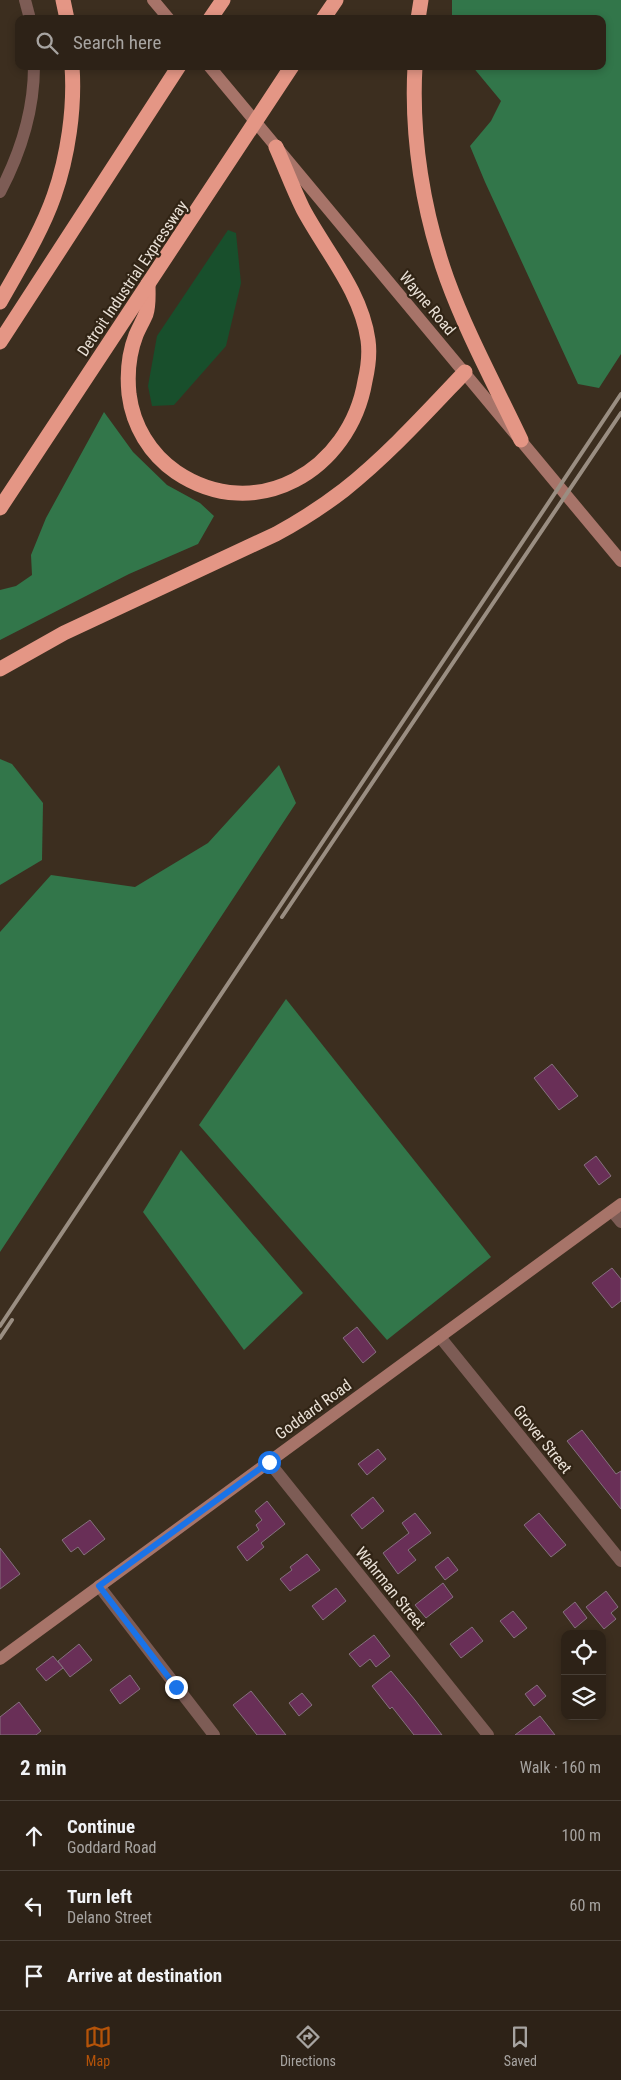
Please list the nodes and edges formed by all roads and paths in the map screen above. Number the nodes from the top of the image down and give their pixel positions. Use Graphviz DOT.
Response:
graph roads {
  1 [pos="25,0"];
  2 [pos="63,0"];
  3 [pos="154,0"];
  4 [pos="336,0"];
  5 [pos="420,0"];
  6 [pos="29,15"];
  7 [pos="66,15"];
  8 [pos="166,15"];
  9 [pos="326,15"];
  10 [pos="418,15"];
  11 [pos="34,70"];
  12 [pos="72,70"];
  13 [pos="176,70"];
  14 [pos="212,70"];
  15 [pos="289,70"];
  16 [pos="415,70"];
  17 [pos="276,147"];
  18 [pos="0,192"];
  19 [pos="148,284"];
  20 [pos="0,302"];
  21 [pos="0,342"];
  22 [pos="465,372"];
  23 [pos="521,440"];
  24 [pos="0,508"];
  25 [pos="621,561"];
  26 [pos="0,669"];
  27 [pos="616,1207"];
  28 [pos="621,1222"];
  29 [pos="440,1337"];
  30 [pos="269,1462"];
  31 [pos="621,1561"];
  32 [pos="99,1586"];
  33 [pos="0,1659"];
  34 [pos="214,1735"];
  35 [pos="488,1735"];
  1 -- 6 [label="street"];
  2 -- 7 [label="highway"];
  3 -- 8 [label="main road"];
  4 -- 9 [label="highway"];
  5 -- 10 [label="highway"];
  11 -- 18 [label="street"];
  12 -- 20 [label="highway"];
  13 -- 21 [label="highway"];
  14 -- 17 [label="main road, Wayne Road"];
  15 -- 19 [label="highway, Detroit Industrial Expressway"];
  16 -- 23 [label="highway"];
  17 -- 19 [label="highway"];
  17 -- 22 [label="main road, Wayne Road"];
  19 -- 24 [label="highway, Detroit Industrial Expressway"];
  22 -- 23 [label="main road, Wayne Road"];
  22 -- 26 [label="highway"];
  23 -- 25 [label="main road, Wayne Road"];
  27 -- 28 [label="street"];
  27 -- 29 [label="main road, Goddard Road"];
  29 -- 30 [label="main road, Goddard Road"];
  29 -- 31 [label="street, Grover Street"];
  30 -- 32 [label="main road, Goddard Road"];
  30 -- 35 [label="street, Wahrman Street"];
  32 -- 33 [label="main road, Goddard Road"];
  32 -- 34 [label="street"];
}
